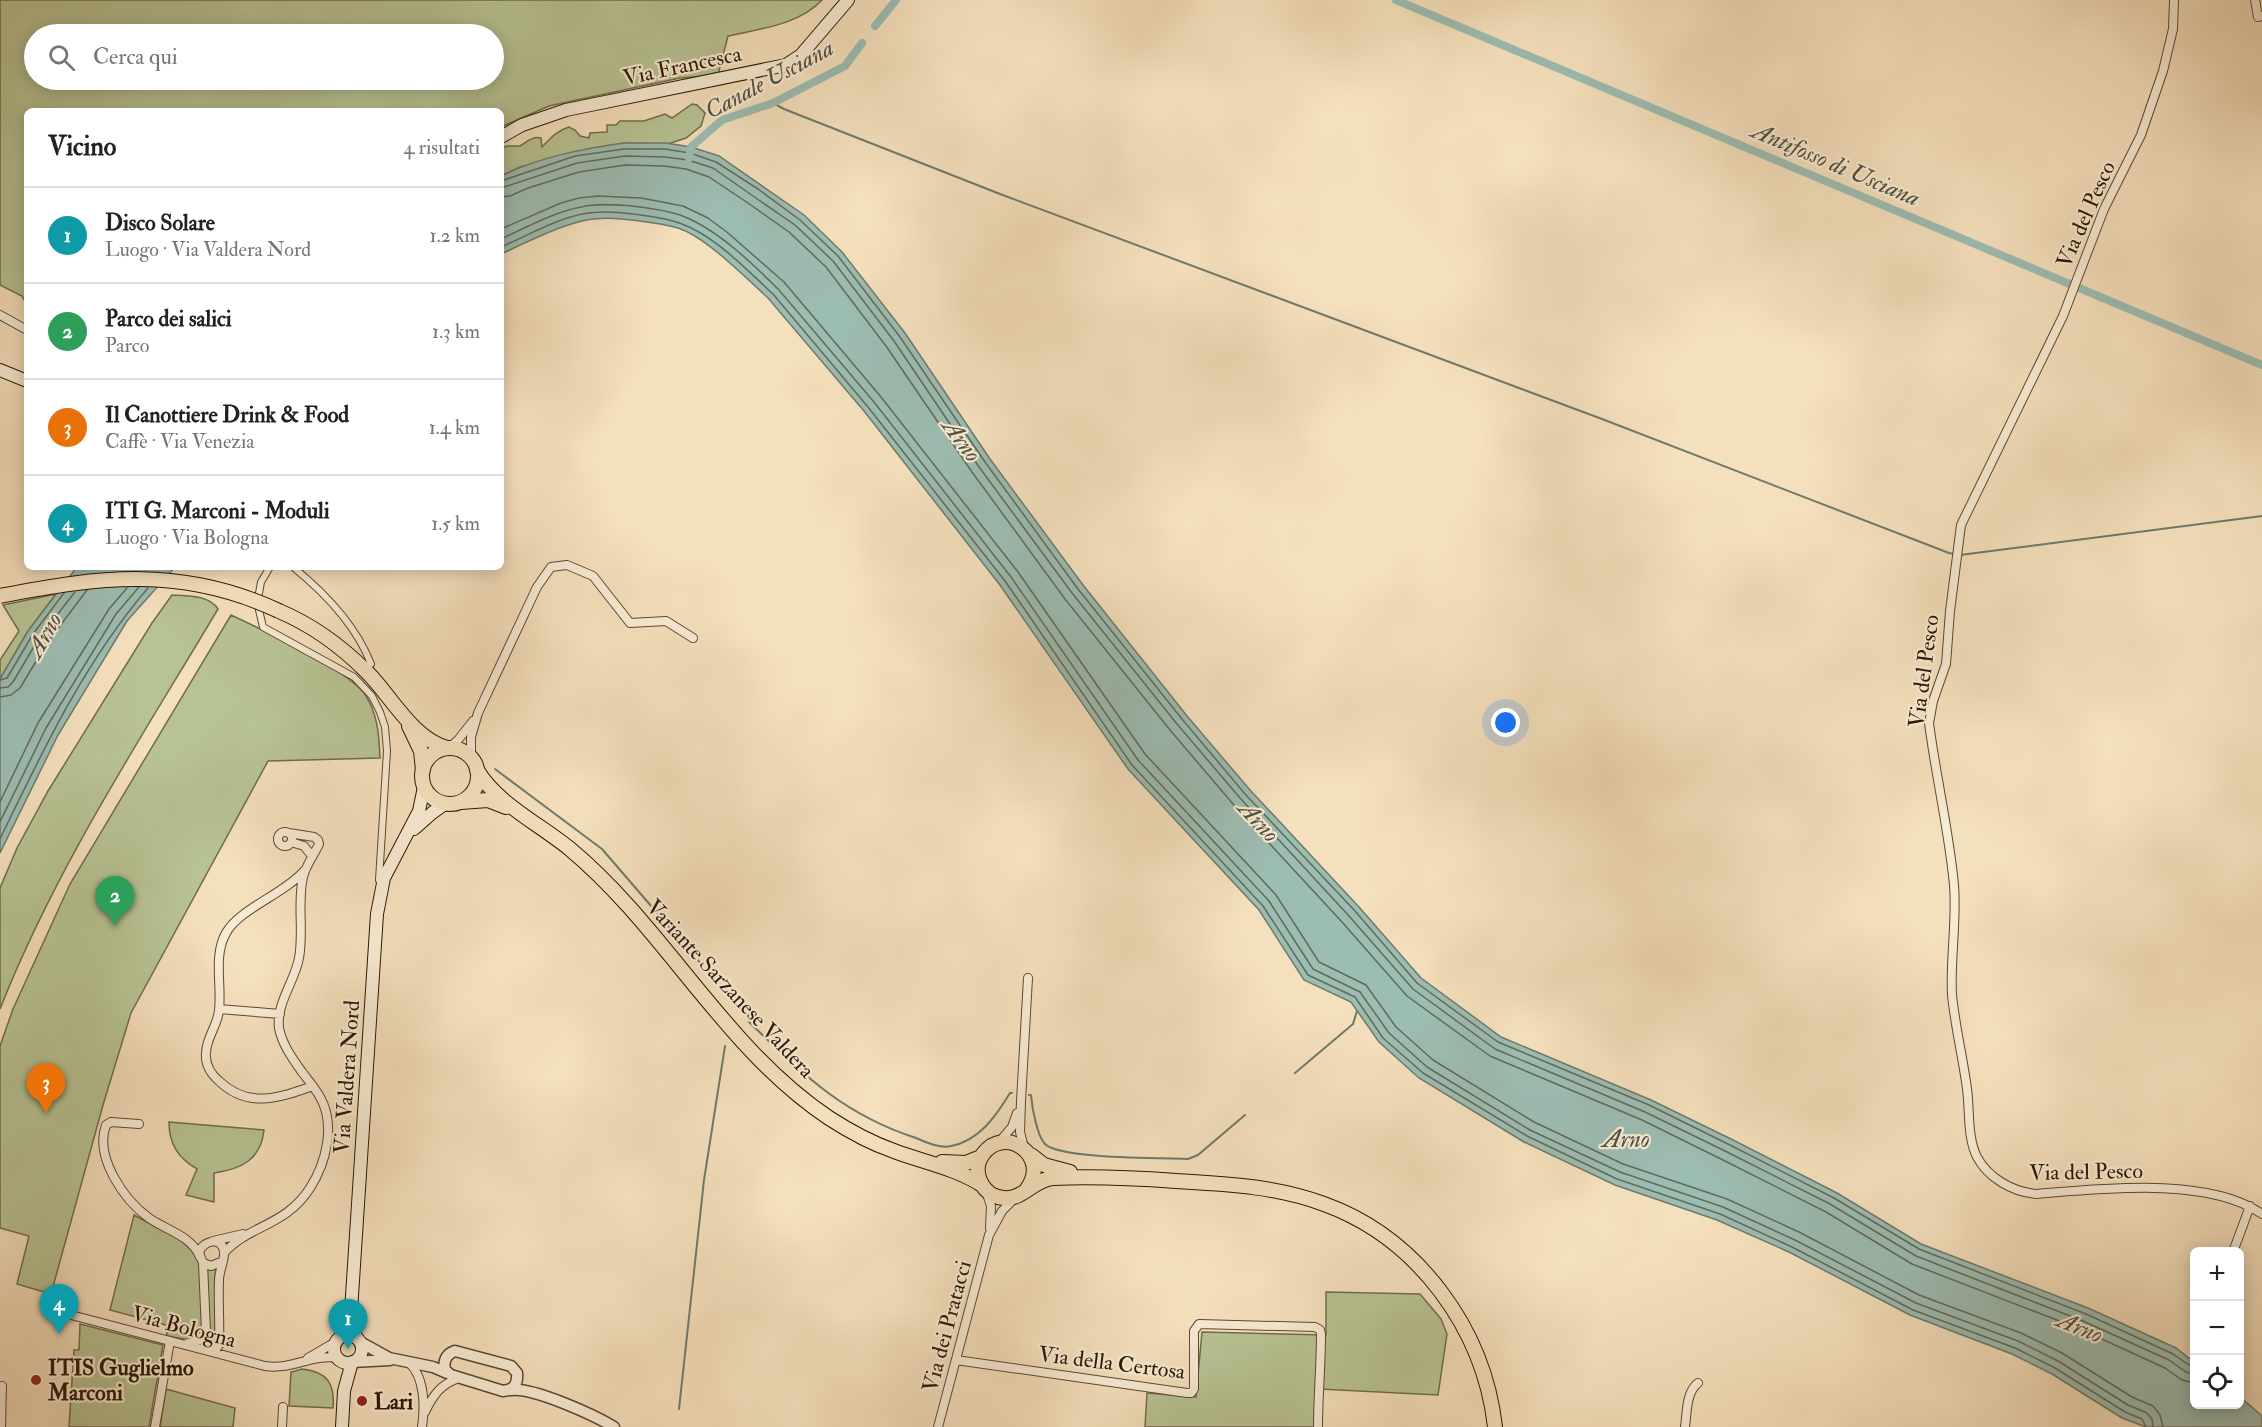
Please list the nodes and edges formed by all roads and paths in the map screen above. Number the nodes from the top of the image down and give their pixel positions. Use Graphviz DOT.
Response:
graph roads {
  1 [pos="848,0"];
  2 [pos="2174,0"];
  3 [pos="2255,0"];
  4 [pos="2262,16"];
  5 [pos="504,135"];
  6 [pos="0,315"];
  7 [pos="24,328"];
  8 [pos="0,370"];
  9 [pos="24,380"];
  10 [pos="268,570"];
  11 [pos="298,570"];
  12 [pos="259,593"];
  13 [pos="0,596"];
  14 [pos="259,610"];
  15 [pos="693,638"];
  16 [pos="371,664"];
  17 [pos="401,711"];
  18 [pos="478,713"];
  19 [pos="448,748"];
  20 [pos="474,764"];
  21 [pos="423,770"];
  22 [pos="424,787"];
  23 [pos="452,803"];
  24 [pos="527,817"];
  25 [pos="398,849"];
  26 [pos="312,856"];
  27 [pos="304,871"];
  28 [pos="286,887"];
  29 [pos="300,893"];
  30 [pos="377,914"];
  31 [pos="1028,978"];
  32 [pos="219,1009"];
  33 [pos="280,1014"];
  34 [pos="313,1086"];
  35 [pos="1020,1101"];
  36 [pos="139,1124"];
  37 [pos="996,1144"];
  38 [pos="1027,1152"];
  39 [pos="981,1157"];
  40 [pos="922,1160"];
  41 [pos="1105,1177"];
  42 [pos="984,1187"];
  43 [pos="1024,1192"];
  44 [pos="2250,1206"];
  45 [pos="2262,1214"];
  46 [pos="165,1227"];
  47 [pos="261,1229"];
  48 [pos="989,1235"];
  49 [pos="211,1241"];
  50 [pos="2235,1247"];
  51 [pos="223,1258"];
  52 [pos="202,1260"];
  53 [pos="56,1311"];
  54 [pos="351,1311"];
  55 [pos="206,1327"];
  56 [pos="220,1337"];
  57 [pos="340,1338"];
  58 [pos="358,1340"];
  59 [pos="170,1341"];
  60 [pos="183,1344"];
  61 [pos="212,1352"];
  62 [pos="448,1354"];
  63 [pos="234,1357"];
  64 [pos="338,1358"];
  65 [pos="956,1360"];
  66 [pos="304,1362"];
  67 [pos="352,1362"];
  68 [pos="406,1362"];
  69 [pos="447,1373"];
  70 [pos="517,1373"];
  71 [pos="459,1378"];
  72 [pos="1698,1383"];
  73 [pos="2,1386"];
  74 [pos="511,1390"];
  75 [pos="344,1391"];
  76 [pos="540,1394"];
  77 [pos="284,1407"];
  78 [pos="423,1415"];
  79 [pos="1,1427"];
  80 [pos="155,1427"];
  81 [pos="282,1427"];
  82 [pos="342,1427"];
  83 [pos="422,1427"];
  84 [pos="614,1427"];
  85 [pos="938,1427"];
  86 [pos="1318,1427"];
  87 [pos="1495,1427"];
  88 [pos="1685,1427"];
  1 -- 5 [label="main road, Via Francesca"];
  2 -- 44 [label="street, Via del Pesco"];
  3 -- 4 [label="street"];
  6 -- 7 [label="street"];
  8 -- 9 [label="main road"];
  10 -- 12 [label="street"];
  11 -- 16 [label="street"];
  13 -- 17 [label="main road, bridge"];
  14 -- 30 [label="street"];
  15 -- 18 [label="street"];
  17 -- 19 [label="main road"];
  17 -- 21 [label="main road"];
  18 -- 19 [label="street"];
  18 -- 20 [label="street"];
  19 -- 20 [label="main road"];
  19 -- 21 [label="main road"];
  20 -- 23 [label="main road"];
  20 -- 24 [label="main road, Variante Sarzanese Valdera"];
  21 -- 22 [label="main road"];
  22 -- 23 [label="main road"];
  22 -- 25 [label="main road"];
  23 -- 24 [label="main road, Variante Sarzanese Valdera"];
  23 -- 25 [label="main road"];
  24 -- 40 [label="main road, Variante Sarzanese Valdera"];
  25 -- 30 [label="main road, Via Valdera Nord"];
  26 -- 26 [label="street"];
  26 -- 27 [label="street"];
  27 -- 28 [label="street"];
  27 -- 29 [label="street"];
  28 -- 29 [label="street"];
  28 -- 32 [label="street"];
  29 -- 33 [label="street"];
  30 -- 54 [label="main road, Via Valdera Nord"];
  31 -- 35 [label="street"];
  32 -- 33 [label="street"];
  32 -- 34 [label="street"];
  33 -- 34 [label="street"];
  34 -- 47 [label="street"];
  35 -- 37 [label="street"];
  35 -- 38 [label="street"];
  36 -- 46 [label="street"];
  37 -- 38 [label="main road"];
  37 -- 39 [label="main road"];
  38 -- 41 [label="main road"];
  38 -- 43 [label="main road"];
  39 -- 40 [label="main road, Variante Sarzanese Valdera"];
  39 -- 42 [label="main road"];
  40 -- 42 [label="main road, Variante Sarzanese Valdera"];
  41 -- 43 [label="main road"];
  41 -- 87 [label="main road"];
  42 -- 43 [label="main road"];
  42 -- 48 [label="street, Via dei Pratacci"];
  43 -- 48 [label="street, Via dei Pratacci"];
  44 -- 45 [label="street, Via del Pesco"];
  44 -- 50 [label="street"];
  46 -- 49 [label="street"];
  46 -- 52 [label="street"];
  47 -- 49 [label="street"];
  47 -- 51 [label="street"];
  48 -- 65 [label="street, Via dei Pratacci"];
  49 -- 51 [label="street"];
  49 -- 52 [label="street"];
  51 -- 52 [label="street"];
  51 -- 56 [label="street"];
  52 -- 55 [label="street"];
  53 -- 59 [label="street, Via Bologna"];
  54 -- 57 [label="main road, Via Valdera Nord"];
  54 -- 58 [label="main road, Via Valdera Nord"];
  55 -- 60 [label="street"];
  55 -- 61 [label="street"];
  56 -- 61 [label="street"];
  56 -- 63 [label="street"];
  57 -- 58 [label="main road"];
  57 -- 64 [label="main road, Via Valdera Nord"];
  57 -- 66 [label="street, Via Bologna"];
  58 -- 67 [label="main road"];
  58 -- 68 [label="street"];
  59 -- 60 [label="street, Via Bologna"];
  59 -- 80 [label="street"];
  60 -- 61 [label="street, Via Bologna"];
  61 -- 63 [label="street, Via Bologna"];
  62 -- 68 [label="street"];
  62 -- 69 [label="street"];
  62 -- 70 [label="street"];
  63 -- 66 [label="street, Via Bologna"];
  64 -- 66 [label="street, Via Bologna"];
  64 -- 67 [label="main road"];
  64 -- 75 [label="main road, Via Valdera Nord"];
  65 -- 85 [label="street, Via dei Pratacci"];
  65 -- 86 [label="street, Via della Certosa"];
  67 -- 68 [label="street"];
  67 -- 75 [label="main road"];
  68 -- 69 [label="street"];
  68 -- 78 [label="street"];
  69 -- 71 [label="street"];
  70 -- 74 [label="street"];
  70 -- 76 [label="street"];
  71 -- 74 [label="street"];
  71 -- 78 [label="street"];
  72 -- 88 [label="street"];
  73 -- 79 [label="street"];
  74 -- 76 [label="street"];
  75 -- 82 [label="main road"];
  76 -- 84 [label="street"];
  77 -- 81 [label="street"];
  78 -- 83 [label="street"];
}
